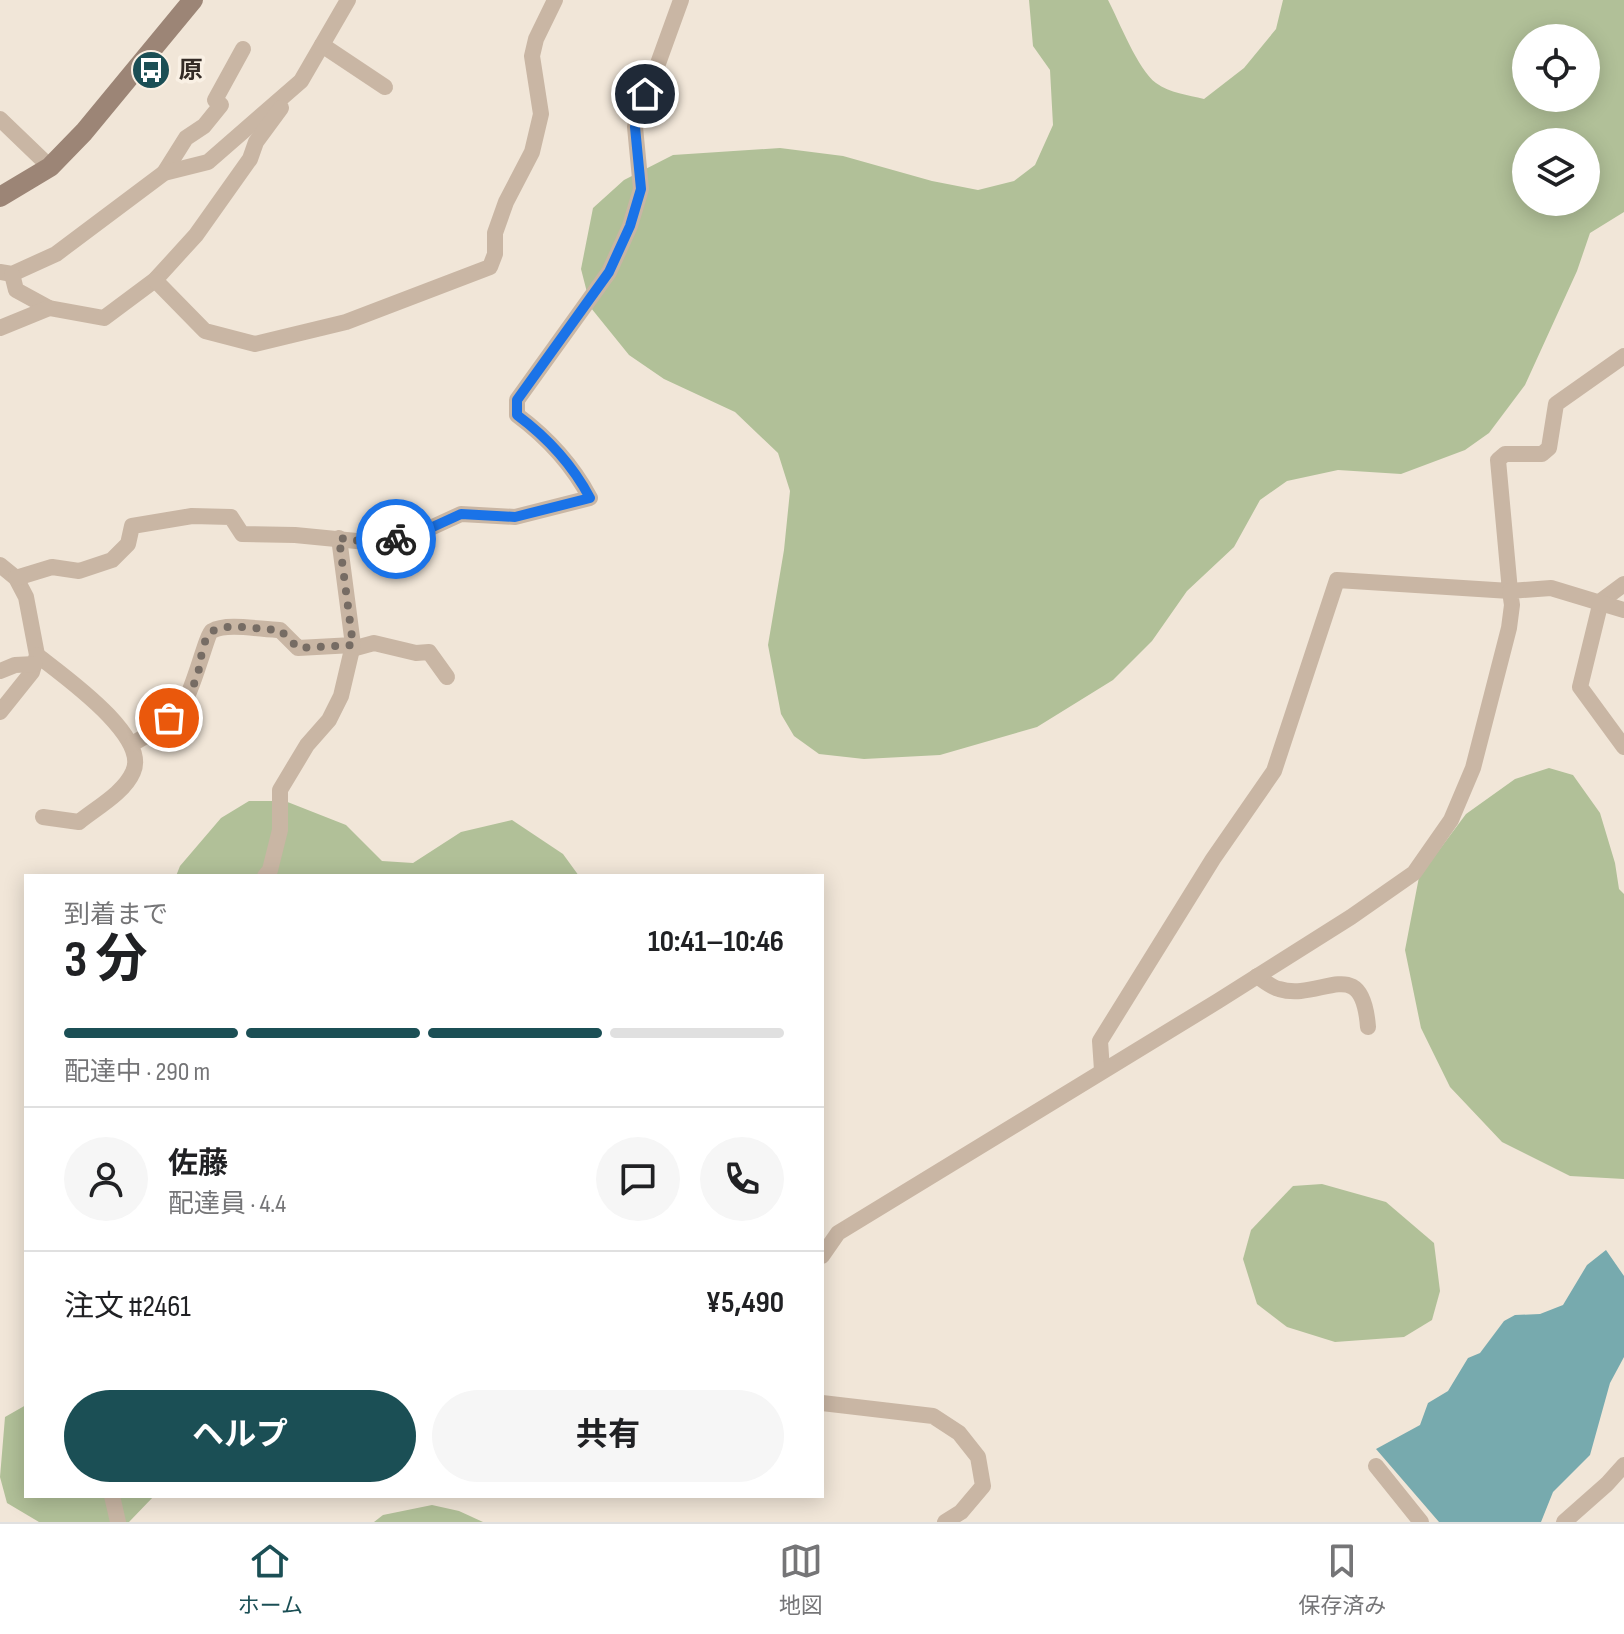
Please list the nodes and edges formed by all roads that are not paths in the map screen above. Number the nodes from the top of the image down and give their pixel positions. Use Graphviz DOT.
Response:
graph roads {
  1 [pos="193,0"];
  2 [pos="348,0"];
  3 [pos="555,0"];
  4 [pos="681,0"];
  5 [pos="322,45"];
  6 [pos="243,49"];
  7 [pos="301,81"];
  8 [pos="385,87"];
  9 [pos="0,119"];
  10 [pos="50,167"];
  11 [pos="164,173"];
  12 [pos="0,197"];
  13 [pos="6,273"];
  14 [pos="155,280"];
  15 [pos="49,308"];
  16 [pos="0,328"];
  17 [pos="1624,356"];
  18 [pos="339,538"];
  19 [pos="0,565"];
  20 [pos="16,578"];
  21 [pos="1624,584"];
  22 [pos="1510,591"];
  23 [pos="1601,601"];
  24 [pos="1624,610"];
  25 [pos="352,647"];
  26 [pos="36,659"];
  27 [pos="0,671"];
  28 [pos="447,677"];
  29 [pos="0,712"];
  30 [pos="132,744"];
  31 [pos="1624,747"];
  32 [pos="43,817"];
  33 [pos="267,874"];
  34 [pos="1257,976"];
  35 [pos="1368,1027"];
  36 [pos="1102,1070"];
  37 [pos="824,1253"];
  38 [pos="824,1403"];
  39 [pos="1624,1465"];
  40 [pos="1376,1466"];
  41 [pos="112,1498"];
  42 [pos="118,1522"];
  43 [pos="945,1522"];
  44 [pos="1421,1522"];
  45 [pos="1564,1522"];
  1 -- 10 [label="main road"];
  2 -- 5 [label="street"];
  3 -- 14 [label="street"];
  4 -- 18 [label="street"];
  5 -- 7 [label="street"];
  5 -- 8 [label="street"];
  6 -- 11 [label="street"];
  7 -- 11 [label="street"];
  7 -- 14 [label="street"];
  9 -- 10 [label="street"];
  10 -- 12 [label="main road"];
  11 -- 13 [label="street"];
  13 -- 15 [label="street"];
  14 -- 15 [label="street"];
  15 -- 16 [label="street"];
  17 -- 22 [label="street"];
  18 -- 20 [label="street"];
  18 -- 25 [label="street"];
  19 -- 20 [label="street"];
  20 -- 26 [label="street"];
  21 -- 23 [label="street"];
  22 -- 23 [label="street"];
  22 -- 34 [label="street"];
  22 -- 36 [label="street"];
  23 -- 24 [label="street"];
  23 -- 31 [label="street"];
  25 -- 28 [label="street"];
  25 -- 30 [label="street"];
  25 -- 33 [label="street"];
  26 -- 27 [label="street"];
  26 -- 29 [label="street"];
  26 -- 30 [label="street"];
  30 -- 32 [label="street"];
  34 -- 35 [label="street"];
  34 -- 36 [label="street"];
  36 -- 37 [label="street"];
  38 -- 43 [label="street"];
  39 -- 45 [label="street"];
  40 -- 44 [label="street"];
  41 -- 42 [label="street"];
}
